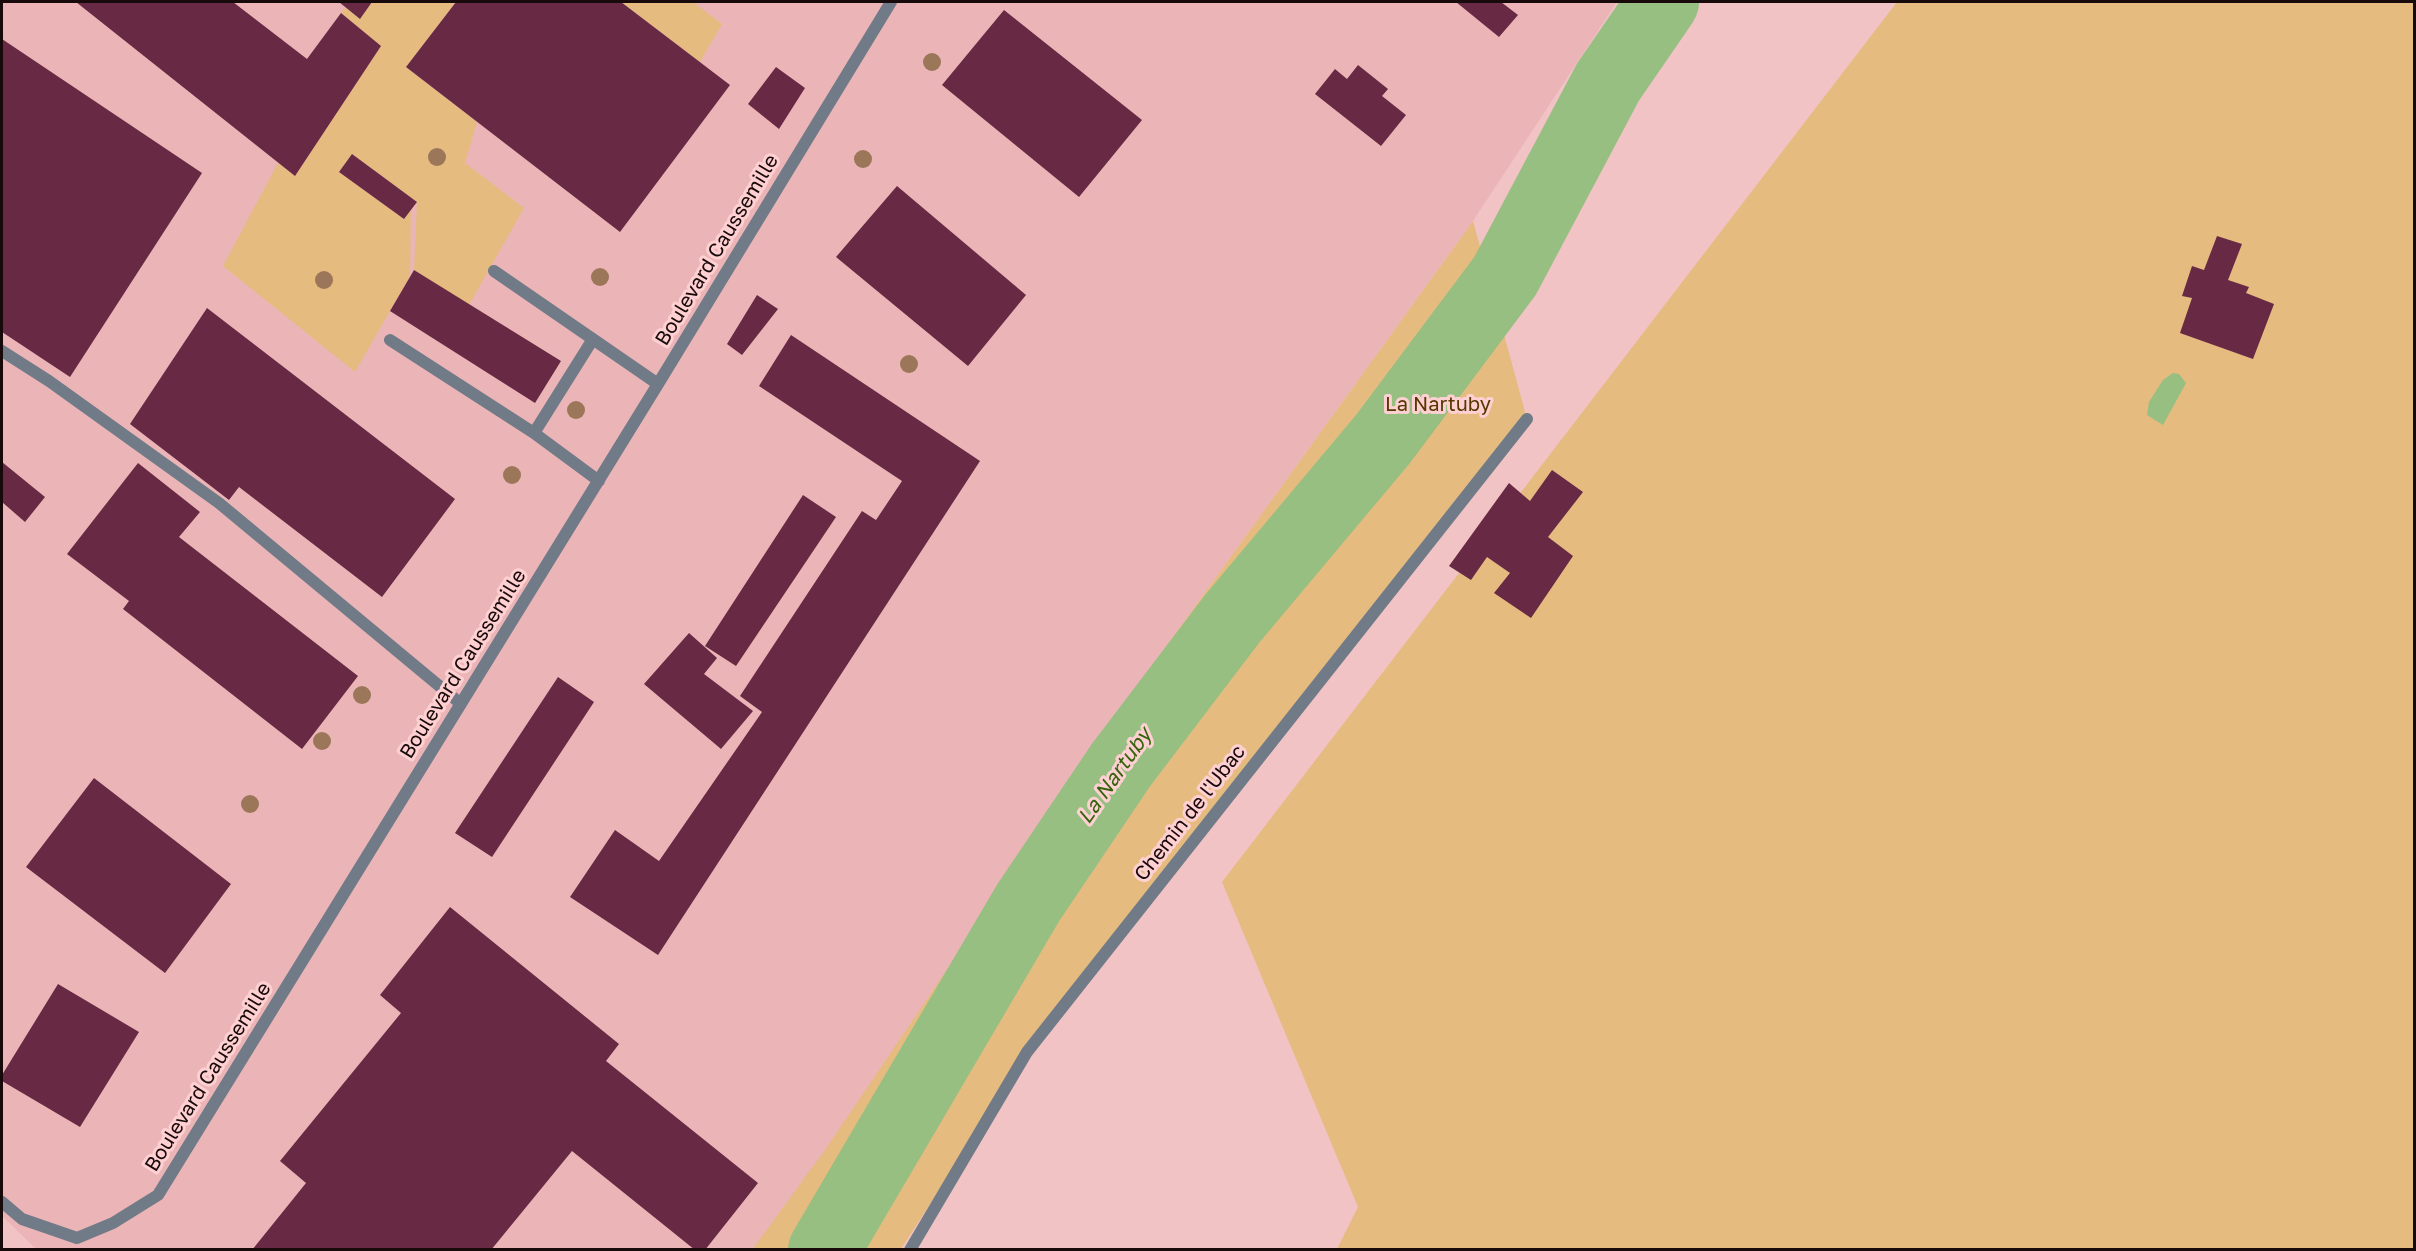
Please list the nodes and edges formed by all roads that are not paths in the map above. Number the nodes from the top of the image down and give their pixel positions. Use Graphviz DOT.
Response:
graph roads {
  1 [pos="891,2"];
  2 [pos="494,271"];
  3 [pos="593,339"];
  4 [pos="390,340"];
  5 [pos="2,351"];
  6 [pos="658,384"];
  7 [pos="1527,419"];
  8 [pos="534,433"];
  9 [pos="598,481"];
  10 [pos="461,704"];
  11 [pos="2,1202"];
  12 [pos="910,1250"];
  1 -- 6 [label="street, Boulevard Caussemille"];
  2 -- 3 [label="street"];
  3 -- 6 [label="street"];
  3 -- 8 [label="street"];
  4 -- 8 [label="street"];
  5 -- 10 [label="street"];
  6 -- 9 [label="street, Boulevard Caussemille"];
  7 -- 12 [label="street, Chemin de l'Ubac"];
  8 -- 9 [label="street"];
  9 -- 10 [label="street, Boulevard Caussemille"];
  10 -- 11 [label="street, Boulevard Caussemille"];
}
